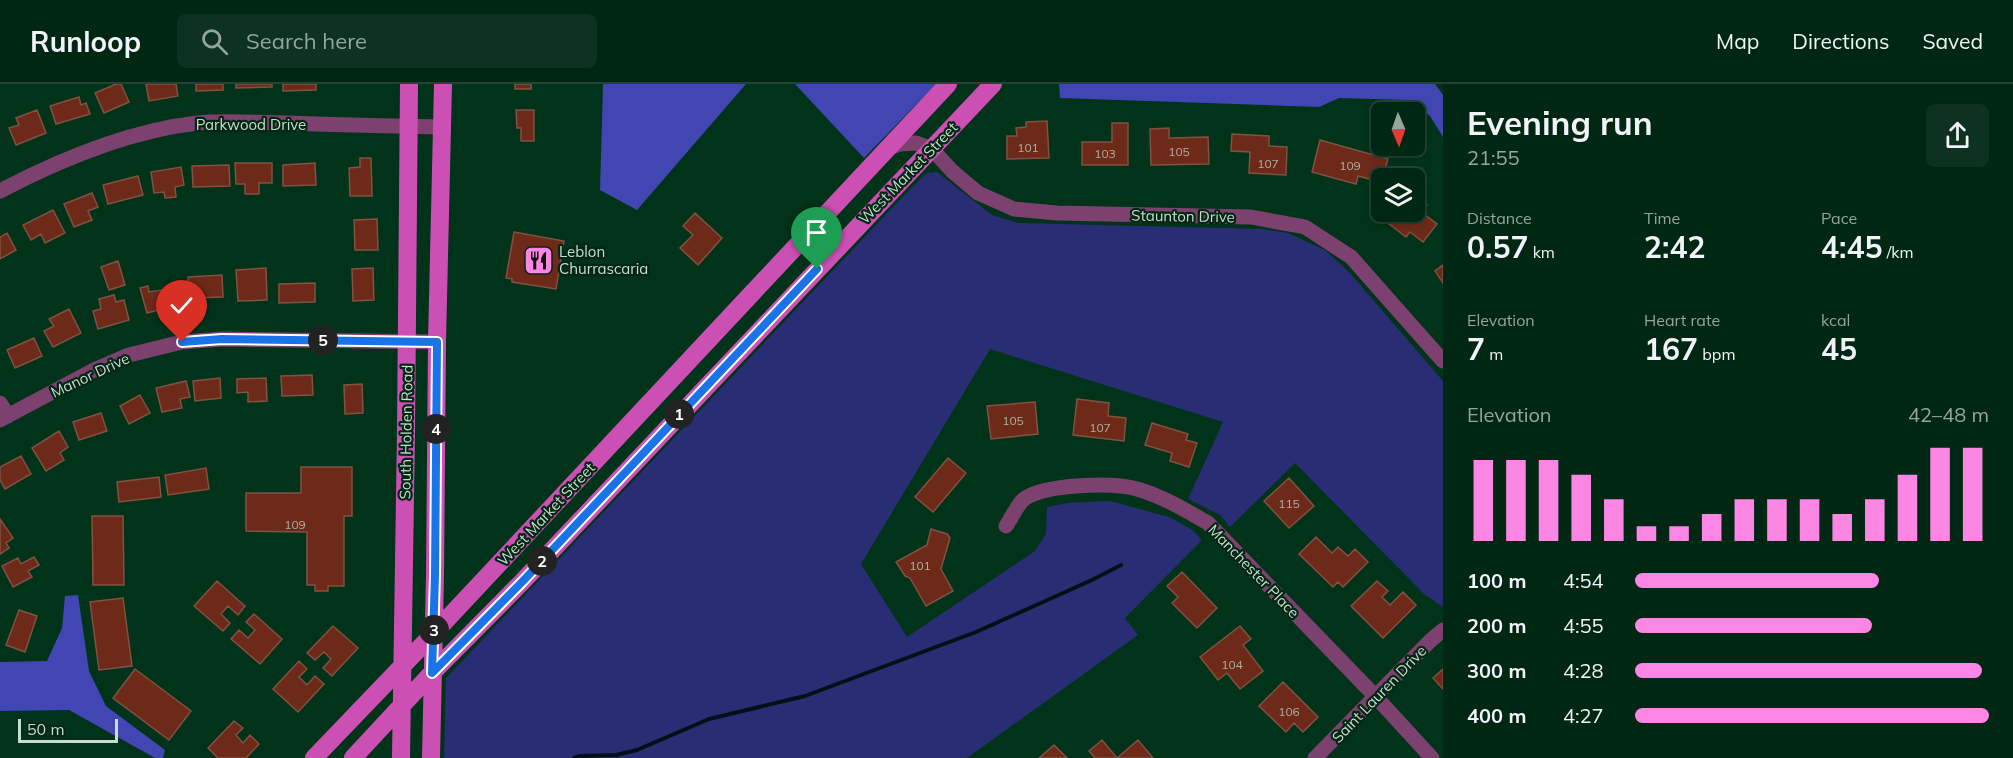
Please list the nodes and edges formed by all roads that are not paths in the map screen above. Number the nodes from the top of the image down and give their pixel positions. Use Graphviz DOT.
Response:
graph roads {
  1 [pos="409,84"];
  2 [pos="443,84"];
  3 [pos="948,84"];
  4 [pos="993,84"];
  5 [pos="408,126"];
  6 [pos="442,127"];
  7 [pos="889,148"];
  8 [pos="932,149"];
  9 [pos="0,191"];
  10 [pos="407,342"];
  11 [pos="437,342"];
  12 [pos="1443,361"];
  13 [pos="3,413"];
  14 [pos="1006,526"];
  15 [pos="1443,630"];
  16 [pos="434,633"];
  17 [pos="404,664"];
  18 [pos="432,673"];
  19 [pos="1375,696"];
  20 [pos="400,707"];
  21 [pos="314,758"];
  22 [pos="353,758"];
  23 [pos="401,758"];
  24 [pos="431,758"];
  25 [pos="1315,758"];
  26 [pos="1432,758"];
  1 -- 5 [label="main road, South Holden Road"];
  2 -- 6 [label="main road, South Holden Road"];
  3 -- 7 [label="main road, West Market Street"];
  4 -- 8 [label="main road, West Market Street"];
  5 -- 6 [label="street, Parkwood Drive"];
  5 -- 9 [label="street, Parkwood Drive"];
  5 -- 10 [label="main road, South Holden Road"];
  6 -- 11 [label="main road, South Holden Road"];
  7 -- 8 [label="street"];
  7 -- 16 [label="main road, West Market Street"];
  8 -- 12 [label="street, Staunton Drive"];
  8 -- 18 [label="main road, West Market Street"];
  10 -- 11 [label="street, Manor Drive"];
  10 -- 13 [label="street, Manor Drive"];
  10 -- 17 [label="main road, South Holden Road"];
  11 -- 16 [label="main road, South Holden Road"];
  14 -- 19 [label="street, Manchester Place"];
  15 -- 19 [label="street, Saint Lauren Drive"];
  16 -- 17 [label="main road, West Market Street"];
  16 -- 18 [label="main road, South Holden Road"];
  17 -- 20 [label="main road, South Holden Road"];
  17 -- 21 [label="main road, West Market Street"];
  18 -- 20 [label="main road, West Market Street"];
  18 -- 24 [label="main road, South Holden Road"];
  19 -- 25 [label="street, Saint Lauren Drive"];
  19 -- 26 [label="street, Manchester Place"];
  20 -- 22 [label="main road, West Market Street"];
  20 -- 23 [label="main road, South Holden Road"];
}
